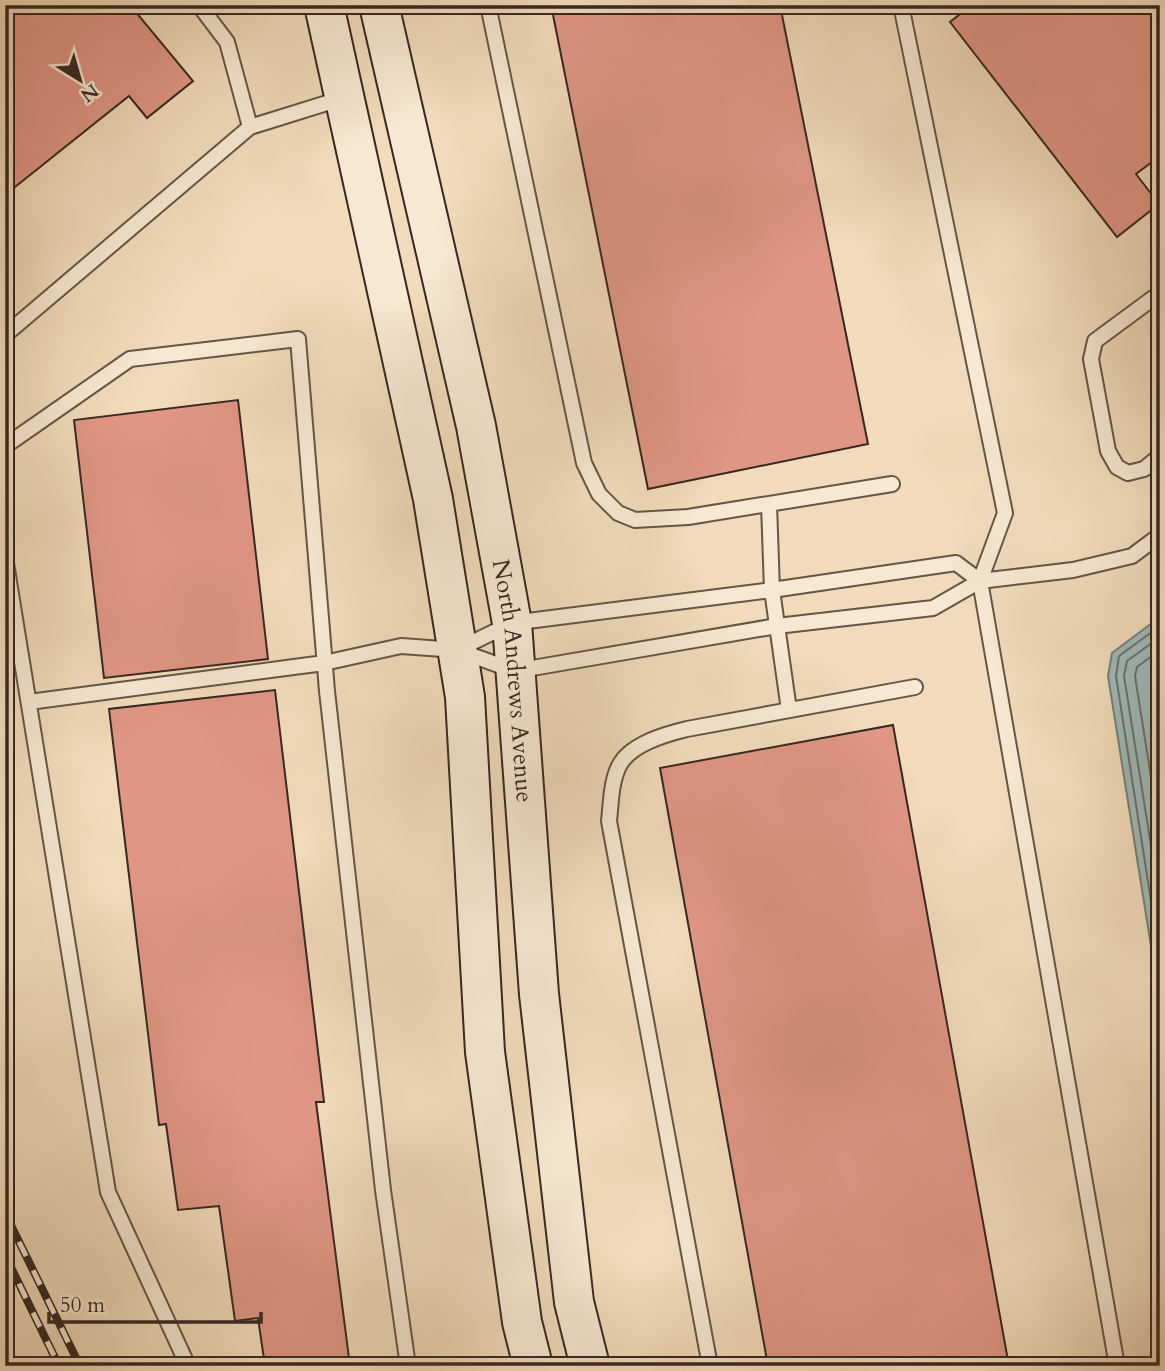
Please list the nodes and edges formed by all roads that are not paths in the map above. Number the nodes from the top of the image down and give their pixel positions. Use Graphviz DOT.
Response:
graph roads {
  1 [pos="199,5"];
  2 [pos="324,5"];
  3 [pos="379,5"];
  4 [pos="488,5"];
  5 [pos="901,5"];
  6 [pos="345,98"];
  7 [pos="250,127"];
  8 [pos="1160,293"];
  9 [pos="5,335"];
  10 [pos="5,446"];
  11 [pos="1160,456"];
  12 [pos="892,484"];
  13 [pos="769,504"];
  14 [pos="1160,535"];
  15 [pos="5,557"];
  16 [pos="980,581"];
  17 [pos="772,590"];
  18 [pos="512,623"];
  19 [pos="777,626"];
  20 [pos="457,650"];
  21 [pos="324,663"];
  22 [pos="515,671"];
  23 [pos="915,687"];
  24 [pos="29,702"];
  25 [pos="789,709"];
  26 [pos="706,1365"];
  27 [pos="188,1366"];
  28 [pos="408,1366"];
  29 [pos="533,1366"];
  30 [pos="590,1366"];
  31 [pos="1117,1366"];
  1 -- 7 [label="lane"];
  2 -- 6 [label="street, North Andrews Avenue"];
  3 -- 18 [label="street, North Andrews Avenue"];
  4 -- 13 [label="lane"];
  5 -- 16 [label="lane"];
  6 -- 7 [label="lane"];
  6 -- 20 [label="street, North Andrews Avenue"];
  7 -- 9 [label="lane"];
  8 -- 11 [label="lane"];
  10 -- 21 [label="lane"];
  12 -- 13 [label="lane"];
  13 -- 17 [label="lane"];
  14 -- 16 [label="lane"];
  15 -- 24 [label="lane"];
  16 -- 17 [label="lane"];
  16 -- 19 [label="lane"];
  16 -- 31 [label="lane"];
  17 -- 18 [label="lane"];
  17 -- 19 [label="lane"];
  18 -- 20 [label="lane"];
  18 -- 22 [label="street, North Andrews Avenue"];
  19 -- 22 [label="lane"];
  19 -- 25 [label="lane"];
  20 -- 21 [label="lane"];
  20 -- 22 [label="lane"];
  20 -- 29 [label="street, North Andrews Avenue"];
  21 -- 24 [label="lane"];
  21 -- 28 [label="lane"];
  22 -- 30 [label="street, North Andrews Avenue"];
  23 -- 25 [label="lane"];
  24 -- 27 [label="lane"];
  25 -- 26 [label="lane"];
}
